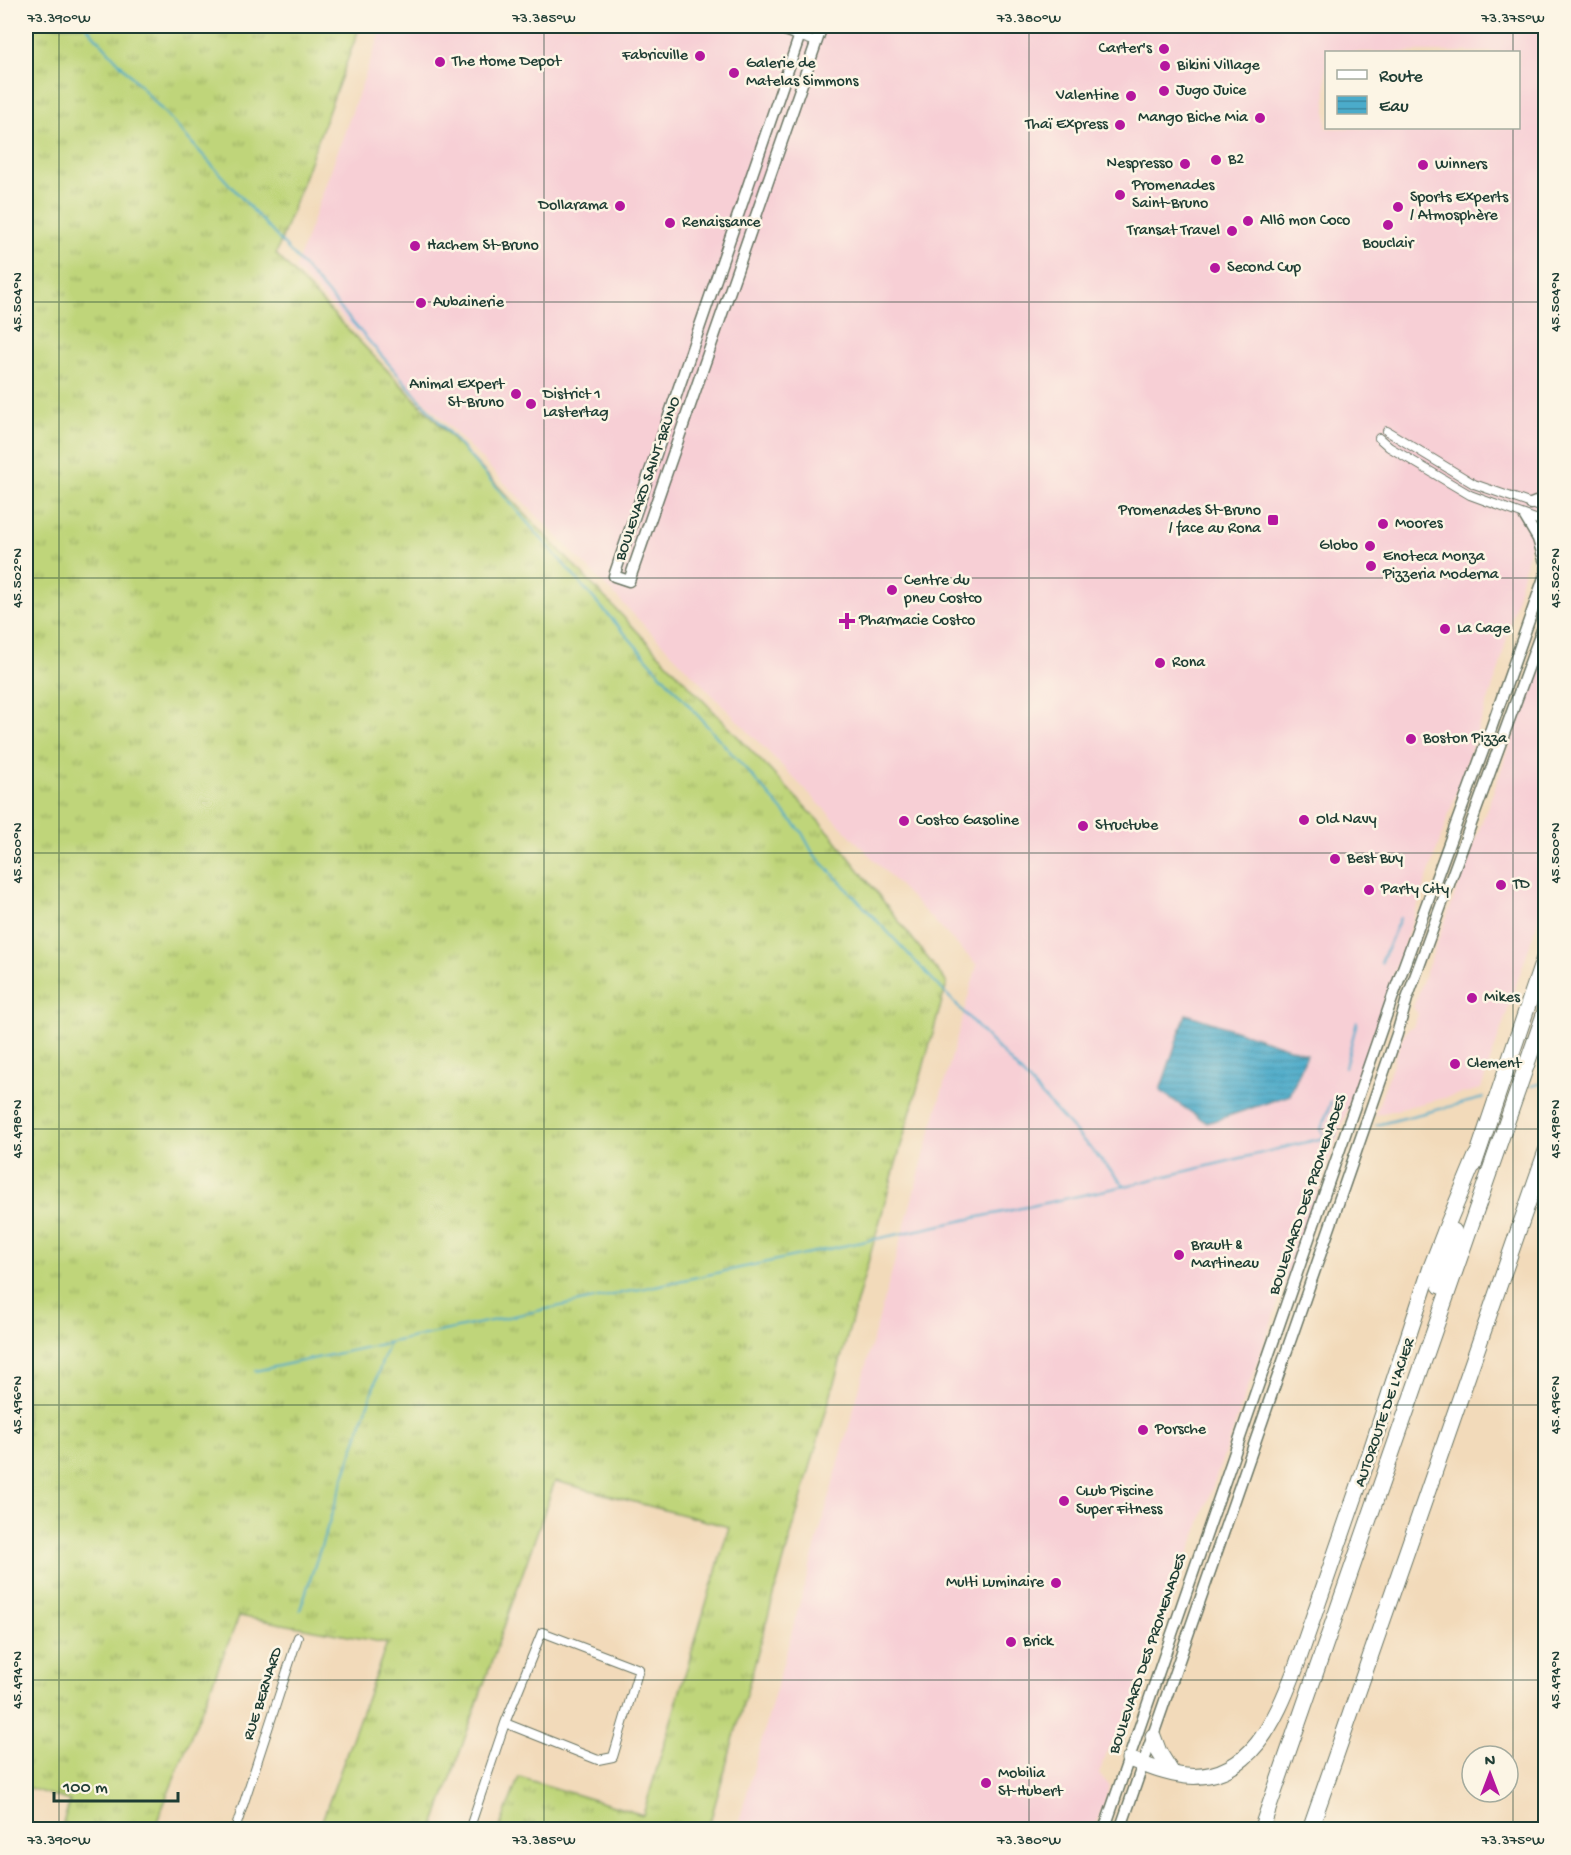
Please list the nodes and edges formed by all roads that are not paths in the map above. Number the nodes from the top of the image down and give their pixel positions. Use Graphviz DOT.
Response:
graph roads {
  1 [pos="768,26"];
  2 [pos="822,26"];
  3 [pos="802,31"];
  4 [pos="816,42"];
  5 [pos="1387,431"];
  6 [pos="1379,438"];
  7 [pos="1545,498"];
  8 [pos="1531,504"];
  9 [pos="1545,509"];
  10 [pos="1526,517"];
  11 [pos="1545,523"];
  12 [pos="626,539"];
  13 [pos="642,544"];
  14 [pos="1545,566"];
  15 [pos="1545,572"];
  16 [pos="1545,619"];
  17 [pos="1545,952"];
  18 [pos="1545,1009"];
  19 [pos="1545,1151"];
  20 [pos="1476,1156"];
  21 [pos="1420,1371"];
  22 [pos="298,1637"];
  23 [pos="505,1723"];
  24 [pos="1153,1737"];
  25 [pos="1136,1762"];
  26 [pos="1172,1773"];
  27 [pos="235,1830"];
  28 [pos="469,1830"];
  29 [pos="1104,1830"];
  30 [pos="1120,1830"];
  31 [pos="1261,1830"];
  32 [pos="1310,1830"];
  1 -- 3 [label="street"];
  2 -- 4 [label="street, BOULEVARD SAINT-BRUNO"];
  3 -- 4 [label="street"];
  3 -- 12 [label="street, BOULEVARD SAINT-BRUNO"];
  4 -- 13 [label="street, BOULEVARD SAINT-BRUNO"];
  5 -- 8 [label="street"];
  6 -- 10 [label="street"];
  7 -- 8 [label="street"];
  8 -- 9 [label="street"];
  10 -- 11 [label="street"];
  10 -- 14 [label="street"];
  12 -- 13 [label="street"];
  12 -- 13 [label="street, BOULEVARD SAINT-BRUNO"];
  15 -- 25 [label="street, BOULEVARD DES PROMENADES"];
  16 -- 24 [label="street, BOULEVARD DES PROMENADES"];
  17 -- 20 [label="highway"];
  18 -- 21 [label="highway, AUTOROUTE DE L'ACIER"];
  19 -- 32 [label="highway"];
  20 -- 21 [label="highway"];
  20 -- 26 [label="highway"];
  21 -- 31 [label="highway, AUTOROUTE DE L'ACIER"];
  22 -- 27 [label="street, RUE BERNARD"];
  23 -- 23 [label="street"];
  23 -- 28 [label="street"];
  24 -- 25 [label="street, BOULEVARD DES PROMENADES"];
  24 -- 26 [label="highway"];
  25 -- 26 [label="highway"];
  25 -- 29 [label="street, BOULEVARD DES PROMENADES"];
  25 -- 30 [label="street, BOULEVARD DES PROMENADES"];
}
